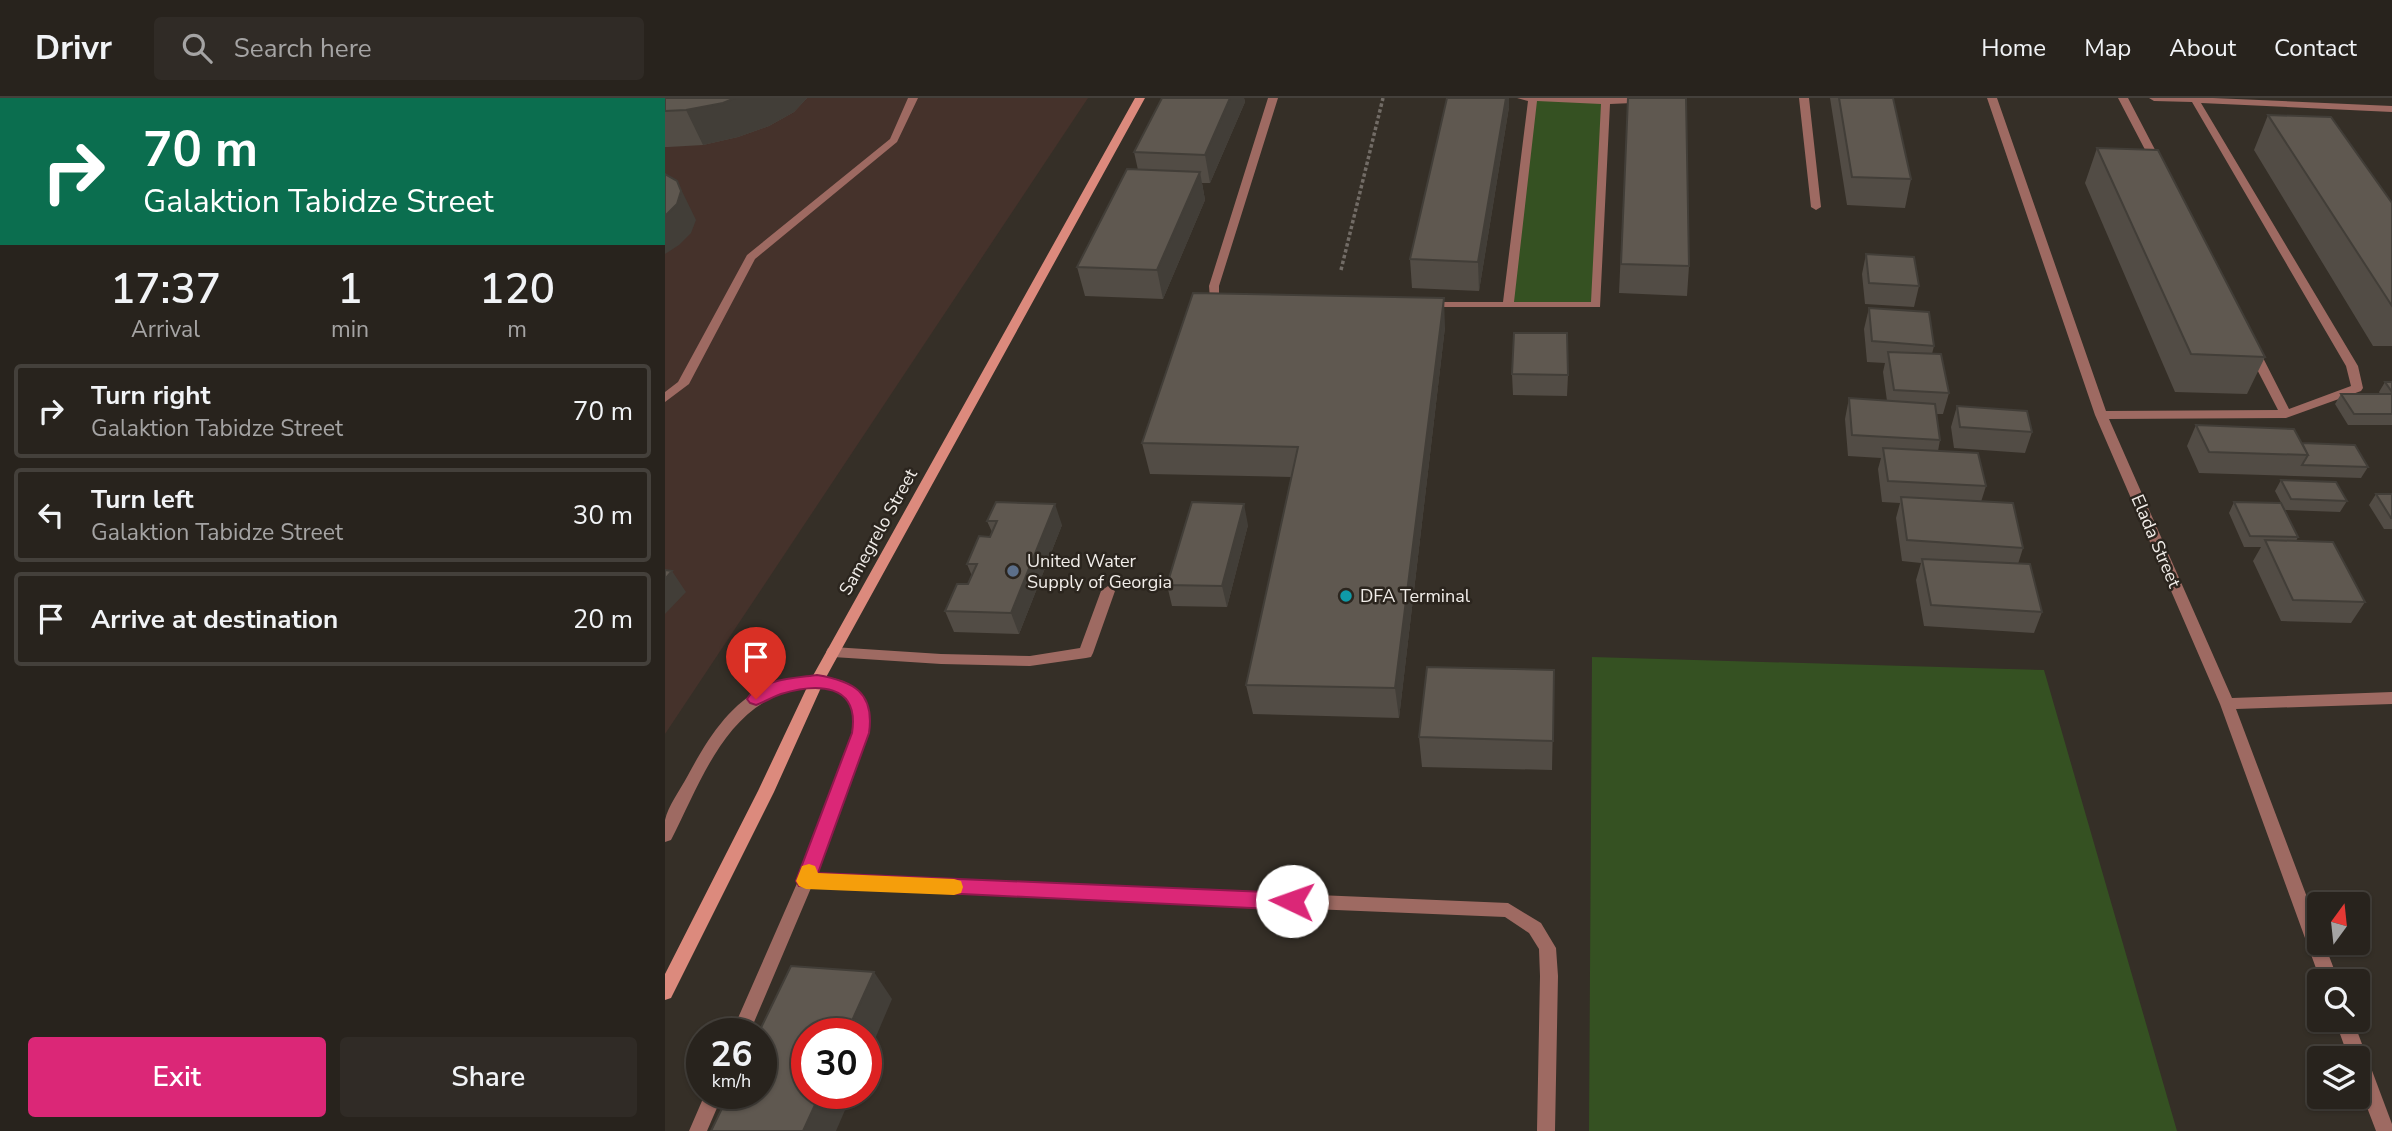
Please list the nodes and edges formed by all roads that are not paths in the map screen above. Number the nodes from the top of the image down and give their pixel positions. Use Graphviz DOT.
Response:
graph roads {
  1 [pos="913,98"];
  2 [pos="1140,98"];
  3 [pos="1273,98"];
  4 [pos="1522,98"];
  5 [pos="1533,98"];
  6 [pos="1678,98"];
  7 [pos="1804,98"];
  8 [pos="1992,98"];
  9 [pos="2123,98"];
  10 [pos="2154,98"];
  11 [pos="1606,99"];
  12 [pos="2195,100"];
  13 [pos="2392,109"];
  14 [pos="2161,171"];
  15 [pos="1816,207"];
  16 [pos="1236,305"];
  17 [pos="1413,305"];
  18 [pos="1508,305"];
  19 [pos="2249,341"];
  20 [pos="665,398"];
  21 [pos="2286,414"];
  22 [pos="2101,415"];
  23 [pos="1108,591"];
  24 [pos="833,652"];
  25 [pos="817,681"];
  26 [pos="2392,698"];
  27 [pos="2227,704"];
  28 [pos="665,835"];
  29 [pos="806,881"];
  30 [pos="2325,969"];
  31 [pos="665,992"];
  32 [pos="747,1018"];
  33 [pos="2348,1032"];
  34 [pos="708,1109"];
  35 [pos="698,1131"];
  36 [pos="1546,1131"];
  37 [pos="2385,1131"];
  1 -- 20 [label="street"];
  2 -- 24 [label="main road, Samegrelo Street"];
  3 -- 16 [label="street"];
  4 -- 5 [label="street"];
  5 -- 11 [label="street"];
  5 -- 18 [label="street"];
  6 -- 11 [label="street"];
  7 -- 15 [label="street"];
  8 -- 22 [label="street, Elada Street"];
  9 -- 14 [label="street"];
  10 -- 12 [label="street"];
  11 -- 18 [label="street"];
  12 -- 13 [label="street"];
  12 -- 21 [label="street"];
  17 -- 18 [label="street"];
  19 -- 21 [label="street"];
  21 -- 22 [label="street"];
  22 -- 27 [label="street, Elada Street"];
  23 -- 24 [label="street"];
  24 -- 25 [label="main road, Samegrelo Street"];
  25 -- 28 [label="street"];
  25 -- 29 [label="street"];
  25 -- 31 [label="main road, Samegrelo Street"];
  26 -- 27 [label="street"];
  27 -- 30 [label="street, Elada Street"];
  29 -- 32 [label="street"];
  29 -- 36 [label="street"];
  33 -- 37 [label="street"];
  34 -- 35 [label="street"];
}
